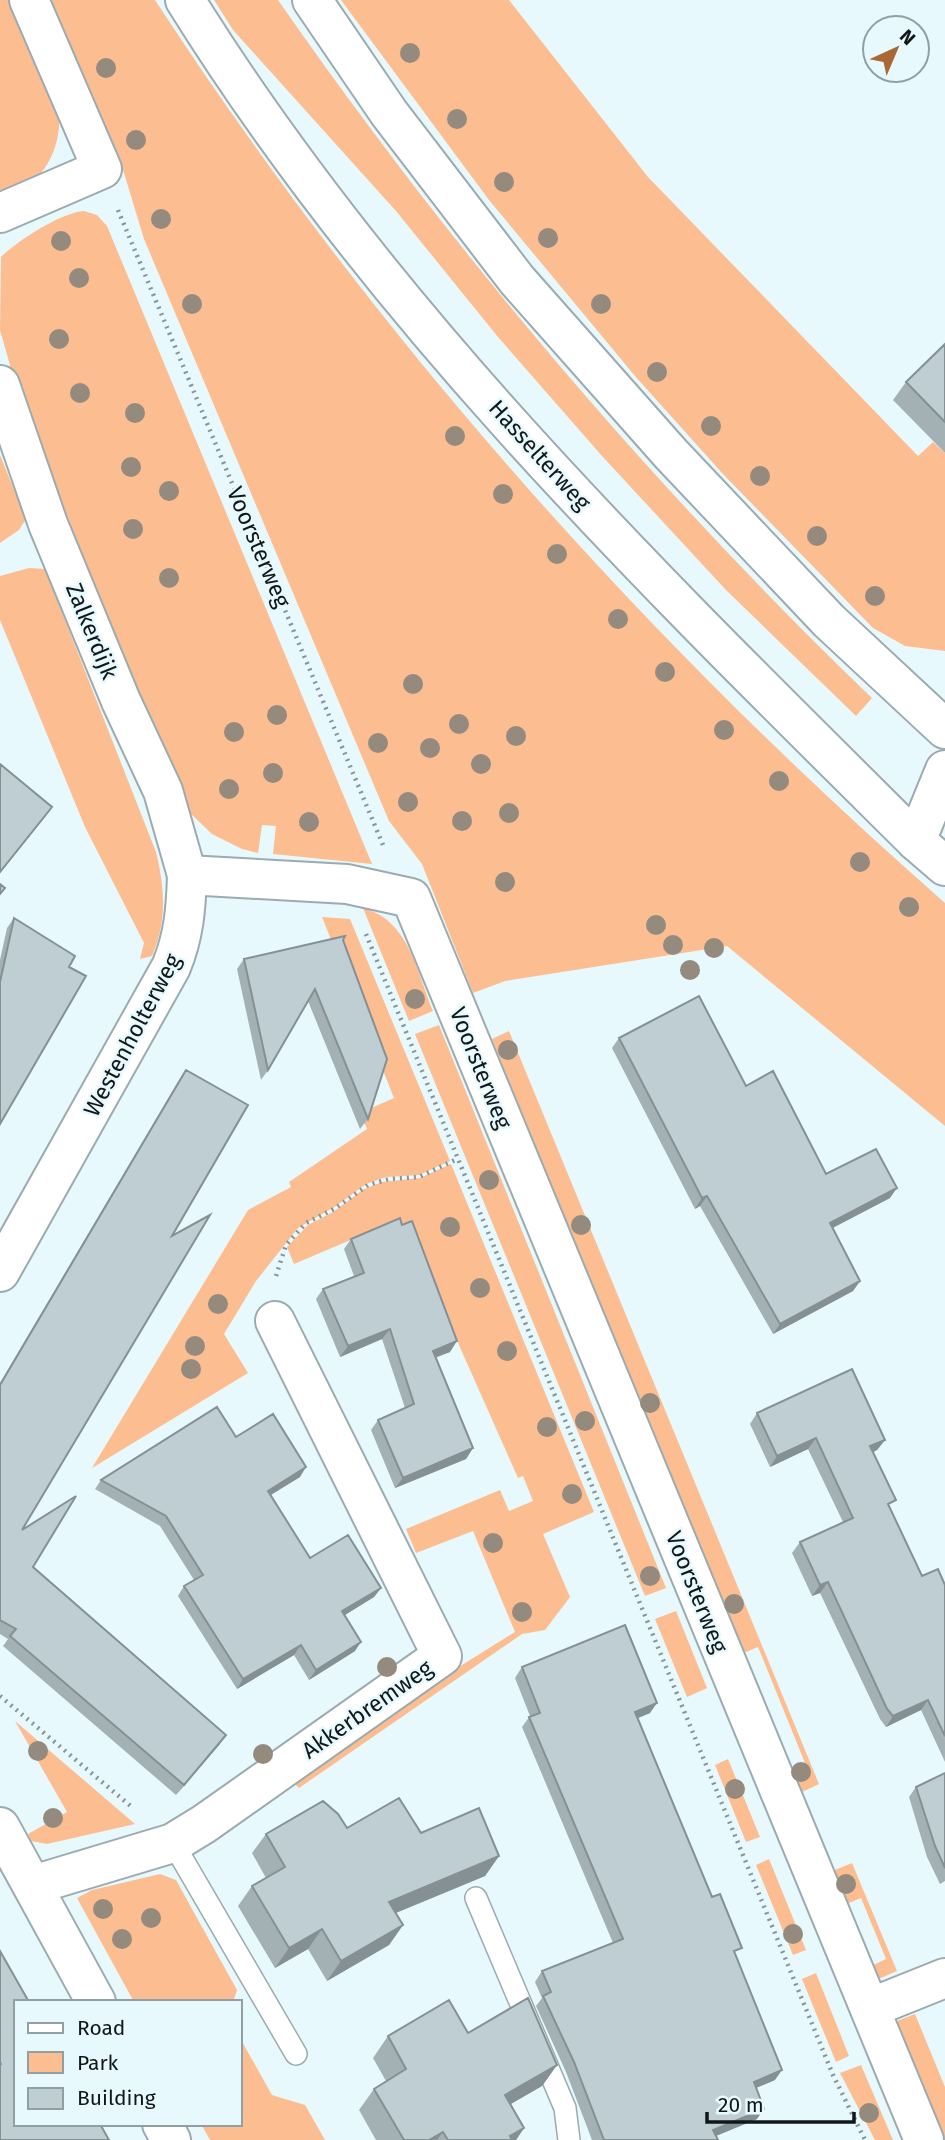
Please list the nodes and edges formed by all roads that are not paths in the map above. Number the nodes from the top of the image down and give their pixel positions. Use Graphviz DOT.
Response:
graph roads {
  1 [pos="29,0"];
  2 [pos="185,0"];
  3 [pos="312,0"];
  4 [pos="0,213"];
  5 [pos="0,385"];
  6 [pos="945,729"];
  7 [pos="945,770"];
  8 [pos="930,833"];
  9 [pos="945,866"];
  10 [pos="187,875"];
  11 [pos="0,1272"];
  12 [pos="275,1321"];
  13 [pos="0,1827"];
  14 [pos="173,1843"];
  15 [pos="33,1885"];
  16 [pos="476,1898"];
  17 [pos="945,1978"];
  18 [pos="95,2000"];
  19 [pos="870,2008"];
  20 [pos="296,2054"];
  21 [pos="569,2140"];
  22 [pos="924,2140"];
  1 -- 4 [label="street"];
  2 -- 8 [label="street, Hasselterweg"];
  3 -- 6 [label="street"];
  5 -- 10 [label="street, Zalkerdijk"];
  7 -- 8 [label="street"];
  8 -- 9 [label="street, Hasselterweg"];
  10 -- 11 [label="street, Westenholterweg"];
  10 -- 19 [label="street, Voorsterweg"];
  12 -- 14 [label="street, Akkerbremweg"];
  13 -- 15 [label="street"];
  14 -- 15 [label="street, Akkerbremweg"];
  14 -- 20 [label="lane"];
  15 -- 18 [label="street"];
  16 -- 21 [label="lane"];
  17 -- 19 [label="street"];
  19 -- 22 [label="street, Voorsterweg"];
}
